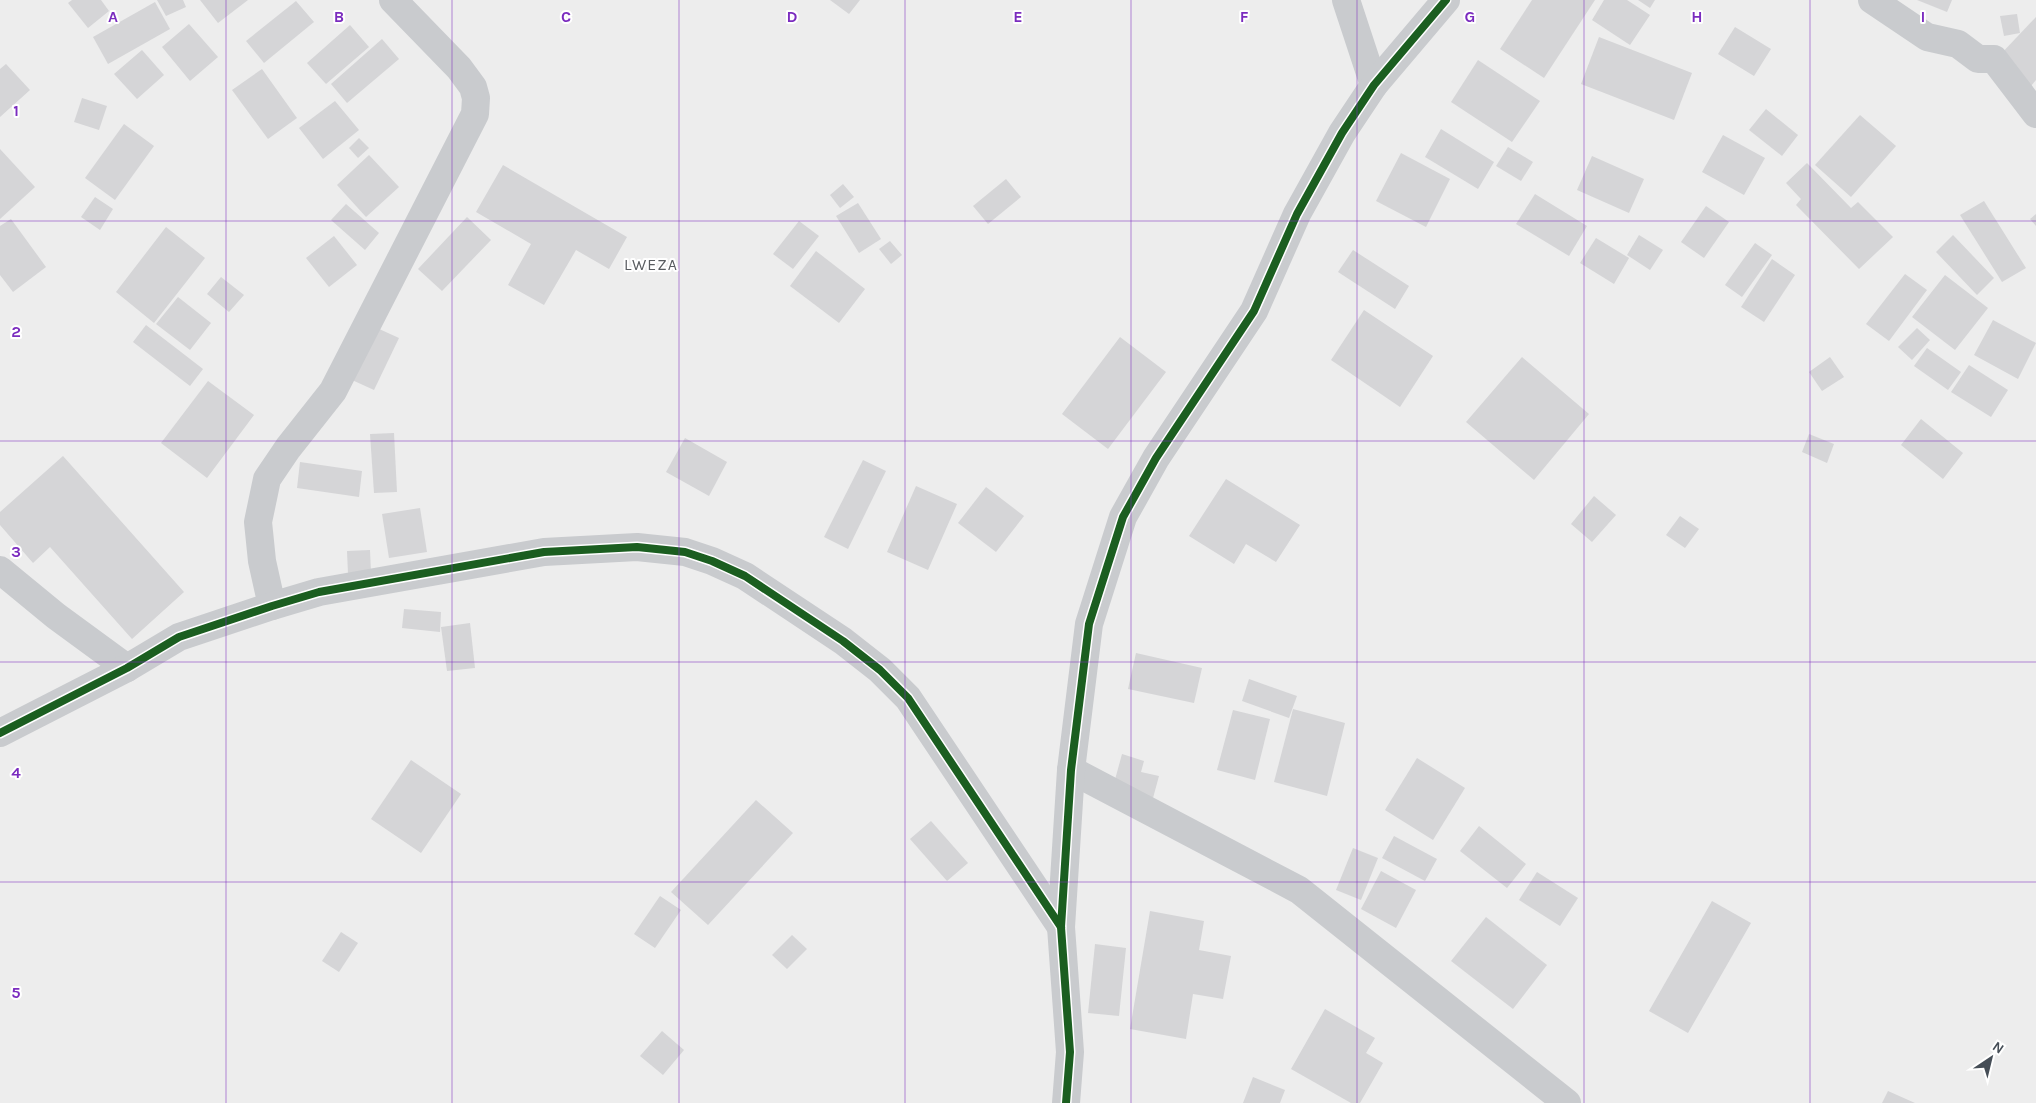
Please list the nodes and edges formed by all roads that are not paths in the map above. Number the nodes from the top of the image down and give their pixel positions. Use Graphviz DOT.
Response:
graph roads {
  1 [pos="393,0"];
  2 [pos="1346,0"];
  3 [pos="1446,0"];
  4 [pos="1872,0"];
  5 [pos="1374,85"];
  6 [pos="2036,114"];
  7 [pos="0,570"];
  8 [pos="272,606"];
  9 [pos="127,668"];
  10 [pos="0,733"];
  11 [pos="1071,770"];
  12 [pos="1062,927"];
  13 [pos="1066,1103"];
  14 [pos="1568,1103"];
  1 -- 8 [label="street"];
  2 -- 5 [label="street"];
  3 -- 5 [label="street"];
  4 -- 6 [label="street"];
  5 -- 11 [label="street"];
  7 -- 9 [label="street"];
  8 -- 9 [label="street"];
  8 -- 12 [label="street"];
  9 -- 10 [label="street"];
  11 -- 12 [label="street"];
  11 -- 14 [label="street"];
  12 -- 13 [label="street"];
}
